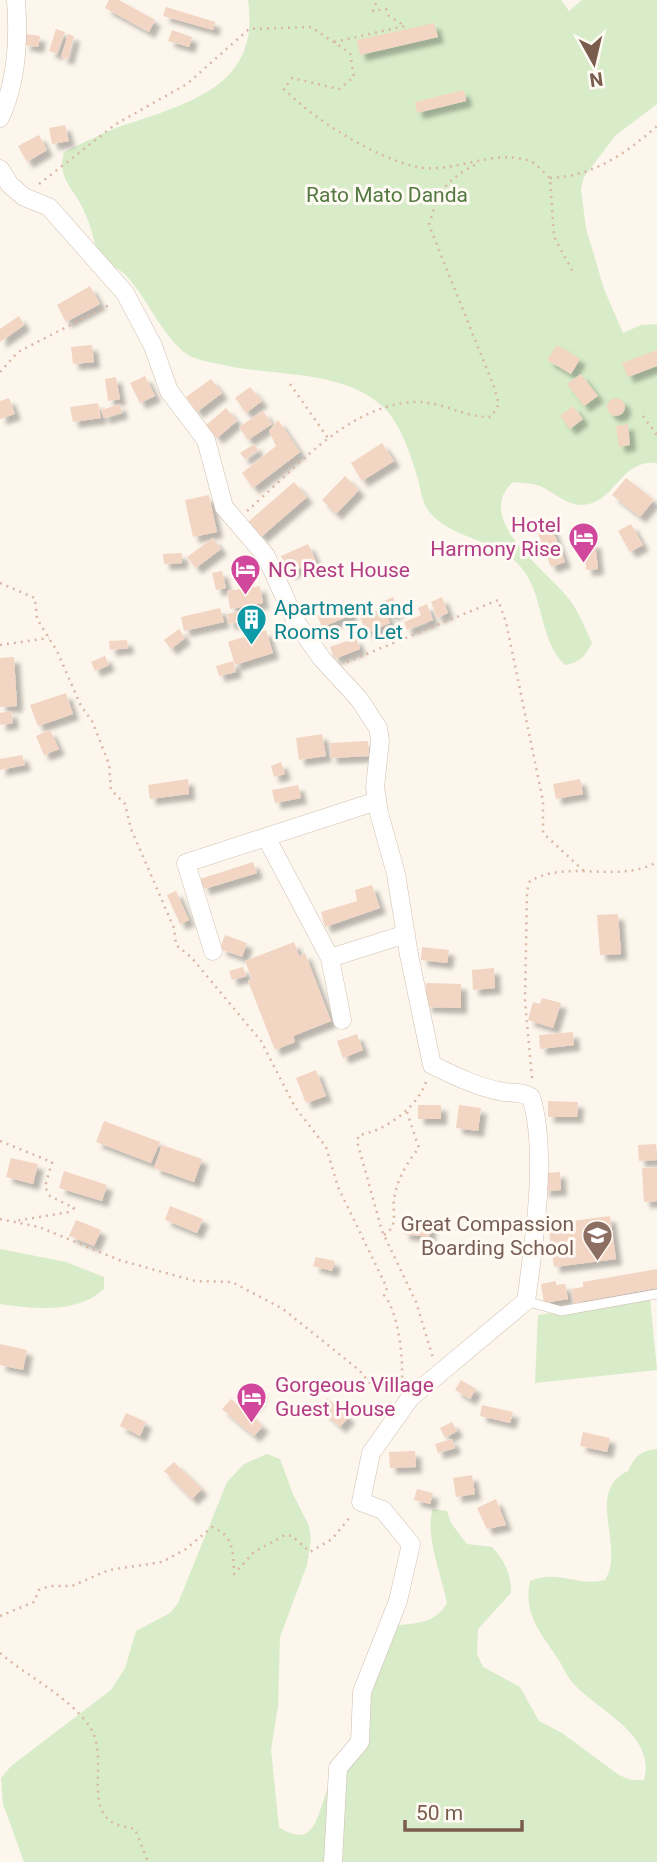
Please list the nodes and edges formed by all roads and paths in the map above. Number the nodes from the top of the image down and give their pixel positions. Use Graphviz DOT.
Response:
graph roads {
  1 [pos="16,0"];
  2 [pos="377,0"];
  3 [pos="333,42"];
  4 [pos="0,118"];
  5 [pos="657,126"];
  6 [pos="482,161"];
  7 [pos="0,169"];
  8 [pos="551,178"];
  9 [pos="24,197"];
  10 [pos="573,272"];
  11 [pos="125,293"];
  12 [pos="0,372"];
  13 [pos="290,384"];
  14 [pos="643,416"];
  15 [pos="657,435"];
  16 [pos="328,438"];
  17 [pos="234,522"];
  18 [pos="0,583"];
  19 [pos="49,638"];
  20 [pos="0,645"];
  21 [pos="334,668"];
  22 [pos="377,801"];
  23 [pos="266,837"];
  24 [pos="657,862"];
  25 [pos="585,872"];
  26 [pos="406,934"];
  27 [pos="213,951"];
  28 [pos="330,957"];
  29 [pos="342,1020"];
  30 [pos="432,1065"];
  31 [pos="531,1097"];
  32 [pos="406,1109"];
  33 [pos="0,1141"];
  34 [pos="0,1219"];
  35 [pos="12,1222"];
  36 [pos="384,1235"];
  37 [pos="657,1294"];
  38 [pos="526,1301"];
  39 [pos="438,1374"];
  40 [pos="397,1401"];
  41 [pos="361,1502"];
  42 [pos="0,1616"];
  43 [pos="0,1653"];
  44 [pos="148,1862"];
  45 [pos="333,1862"];
  1 -- 4 [label="street"];
  2 -- 3 [label="path"];
  3 -- 6 [label="path"];
  3 -- 9 [label="path"];
  5 -- 8 [label="path"];
  6 -- 8 [label="path"];
  6 -- 16 [label="path"];
  7 -- 9 [label="street"];
  8 -- 10 [label="path"];
  9 -- 11 [label="street"];
  11 -- 12 [label="path"];
  11 -- 17 [label="street"];
  13 -- 16 [label="path"];
  14 -- 15 [label="path"];
  16 -- 17 [label="path"];
  17 -- 21 [label="street"];
  18 -- 19 [label="path"];
  19 -- 20 [label="path"];
  19 -- 40 [label="path"];
  21 -- 22 [label="street"];
  21 -- 25 [label="path"];
  22 -- 23 [label="street"];
  22 -- 26 [label="street"];
  23 -- 27 [label="street"];
  23 -- 28 [label="street"];
  24 -- 25 [label="path"];
  25 -- 31 [label="path"];
  26 -- 28 [label="street"];
  26 -- 30 [label="street"];
  28 -- 29 [label="street"];
  30 -- 31 [label="street"];
  30 -- 32 [label="path"];
  31 -- 38 [label="street"];
  32 -- 36 [label="path"];
  32 -- 36 [label="path"];
  33 -- 35 [label="path"];
  34 -- 35 [label="path"];
  35 -- 40 [label="path"];
  36 -- 39 [label="path"];
  37 -- 38 [label="lane"];
  38 -- 39 [label="street"];
  39 -- 40 [label="street"];
  40 -- 41 [label="street"];
  41 -- 42 [label="path"];
  41 -- 45 [label="street"];
  43 -- 44 [label="path"];
}
